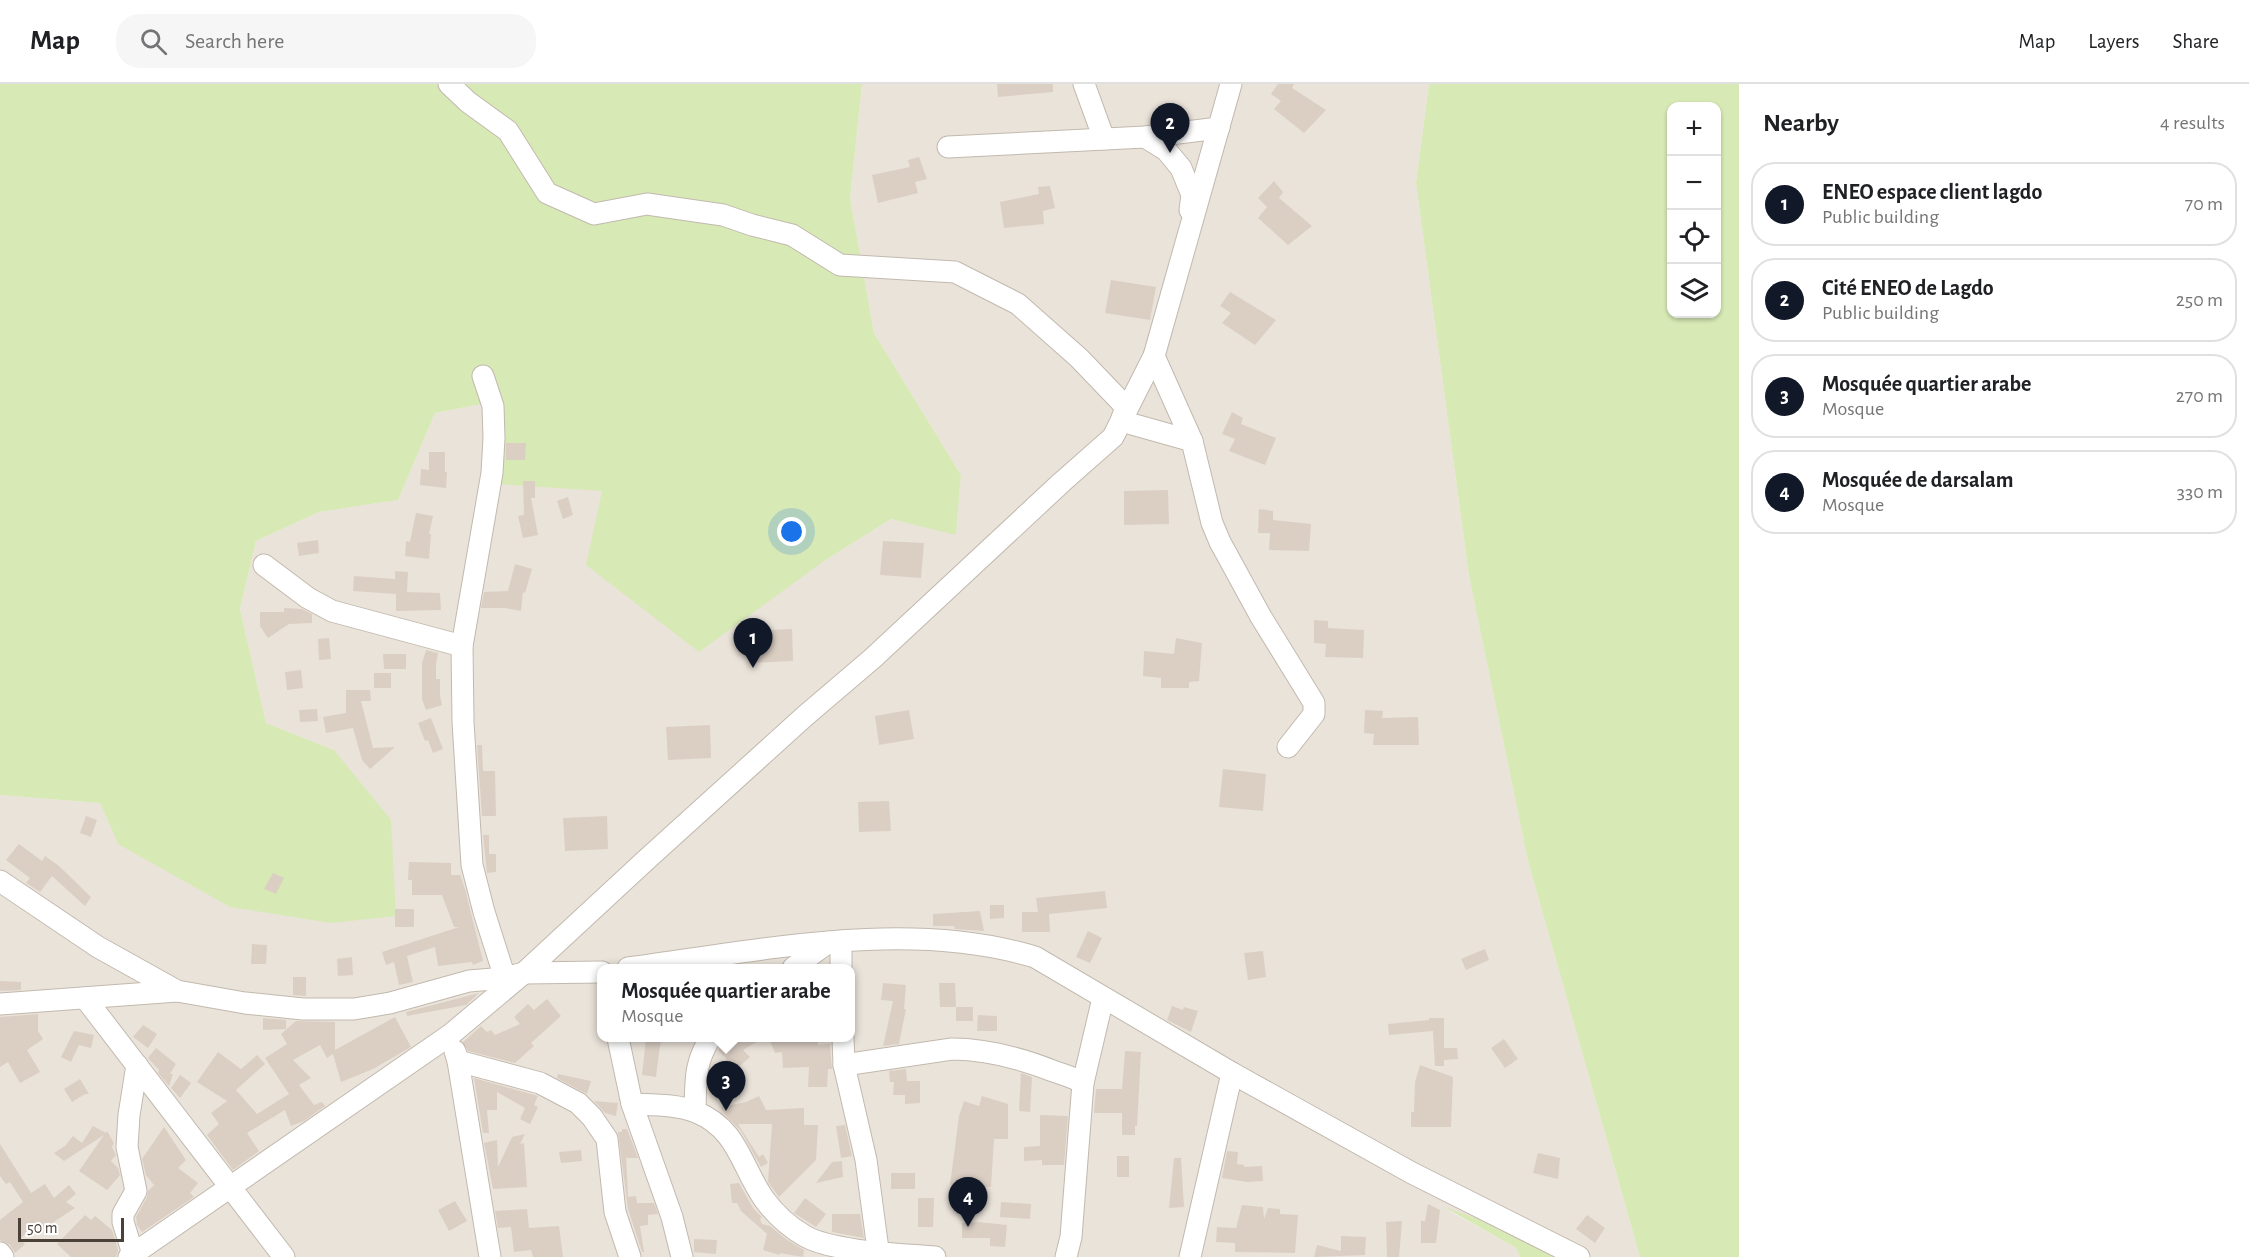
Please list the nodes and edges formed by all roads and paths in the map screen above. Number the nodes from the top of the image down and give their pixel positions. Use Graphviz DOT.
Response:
graph roads {
  1 [pos="449,84"];
  2 [pos="1084,84"];
  3 [pos="1231,84"];
  4 [pos="1219,128"];
  5 [pos="1145,137"];
  6 [pos="1104,139"];
  7 [pos="948,147"];
  8 [pos="1185,248"];
  9 [pos="1154,356"];
  10 [pos="483,376"];
  11 [pos="1121,421"];
  12 [pos="1192,441"];
  13 [pos="264,565"];
  14 [pos="462,646"];
  15 [pos="1288,747"];
  16 [pos="0,881"];
  17 [pos="836,941"];
  18 [pos="665,964"];
  19 [pos="801,964"];
  20 [pos="841,964"];
  21 [pos="597,972"];
  22 [pos="514,976"];
  23 [pos="177,991"];
  24 [pos="85,998"];
  25 [pos="1103,998"];
  26 [pos="0,1004"];
  27 [pos="450,1035"];
  28 [pos="619,1042"];
  29 [pos="708,1042"];
  30 [pos="843,1042"];
  31 [pos="459,1061"];
  32 [pos="136,1065"];
  33 [pos="844,1065"];
  34 [pos="1233,1073"];
  35 [pos="1083,1083"];
  36 [pos="632,1104"];
  37 [pos="695,1111"];
  38 [pos="231,1188"];
  39 [pos="0,1253"];
  40 [pos="879,1254"];
  41 [pos="131,1256"];
  42 [pos="3,1257"];
  43 [pos="284,1257"];
  44 [pos="490,1257"];
  45 [pos="630,1257"];
  46 [pos="682,1257"];
  47 [pos="935,1257"];
  48 [pos="1066,1257"];
  49 [pos="1190,1257"];
  50 [pos="1578,1257"];
  1 -- 11 [label="street"];
  2 -- 6 [label="street"];
  3 -- 4 [label="street"];
  4 -- 5 [label="street"];
  4 -- 8 [label="street"];
  5 -- 6 [label="street"];
  5 -- 8 [label="street"];
  6 -- 7 [label="street"];
  8 -- 9 [label="street"];
  9 -- 11 [label="street"];
  9 -- 12 [label="street"];
  10 -- 14 [label="street"];
  11 -- 12 [label="street"];
  11 -- 22 [label="street"];
  12 -- 15 [label="street"];
  13 -- 14 [label="street"];
  14 -- 22 [label="street"];
  16 -- 23 [label="street"];
  17 -- 18 [label="street"];
  17 -- 19 [label="street"];
  17 -- 20 [label="street"];
  17 -- 25 [label="street"];
  21 -- 22 [label="street"];
  22 -- 23 [label="street"];
  22 -- 27 [label="street"];
  23 -- 24 [label="street"];
  24 -- 26 [label="street"];
  24 -- 32 [label="street"];
  25 -- 34 [label="street"];
  25 -- 35 [label="street"];
  27 -- 31 [label="street"];
  27 -- 38 [label="street"];
  28 -- 36 [label="street"];
  29 -- 37 [label="street"];
  30 -- 33 [label="street"];
  31 -- 44 [label="street"];
  31 -- 45 [label="street"];
  32 -- 38 [label="street"];
  32 -- 41 [label="street"];
  33 -- 35 [label="street"];
  33 -- 40 [label="street"];
  34 -- 49 [label="street"];
  34 -- 50 [label="street"];
  35 -- 48 [label="street"];
  36 -- 37 [label="street"];
  36 -- 46 [label="street"];
  37 -- 40 [label="street"];
  38 -- 41 [label="street"];
  38 -- 43 [label="street"];
  39 -- 42 [label="street"];
  40 -- 47 [label="street"];
}
